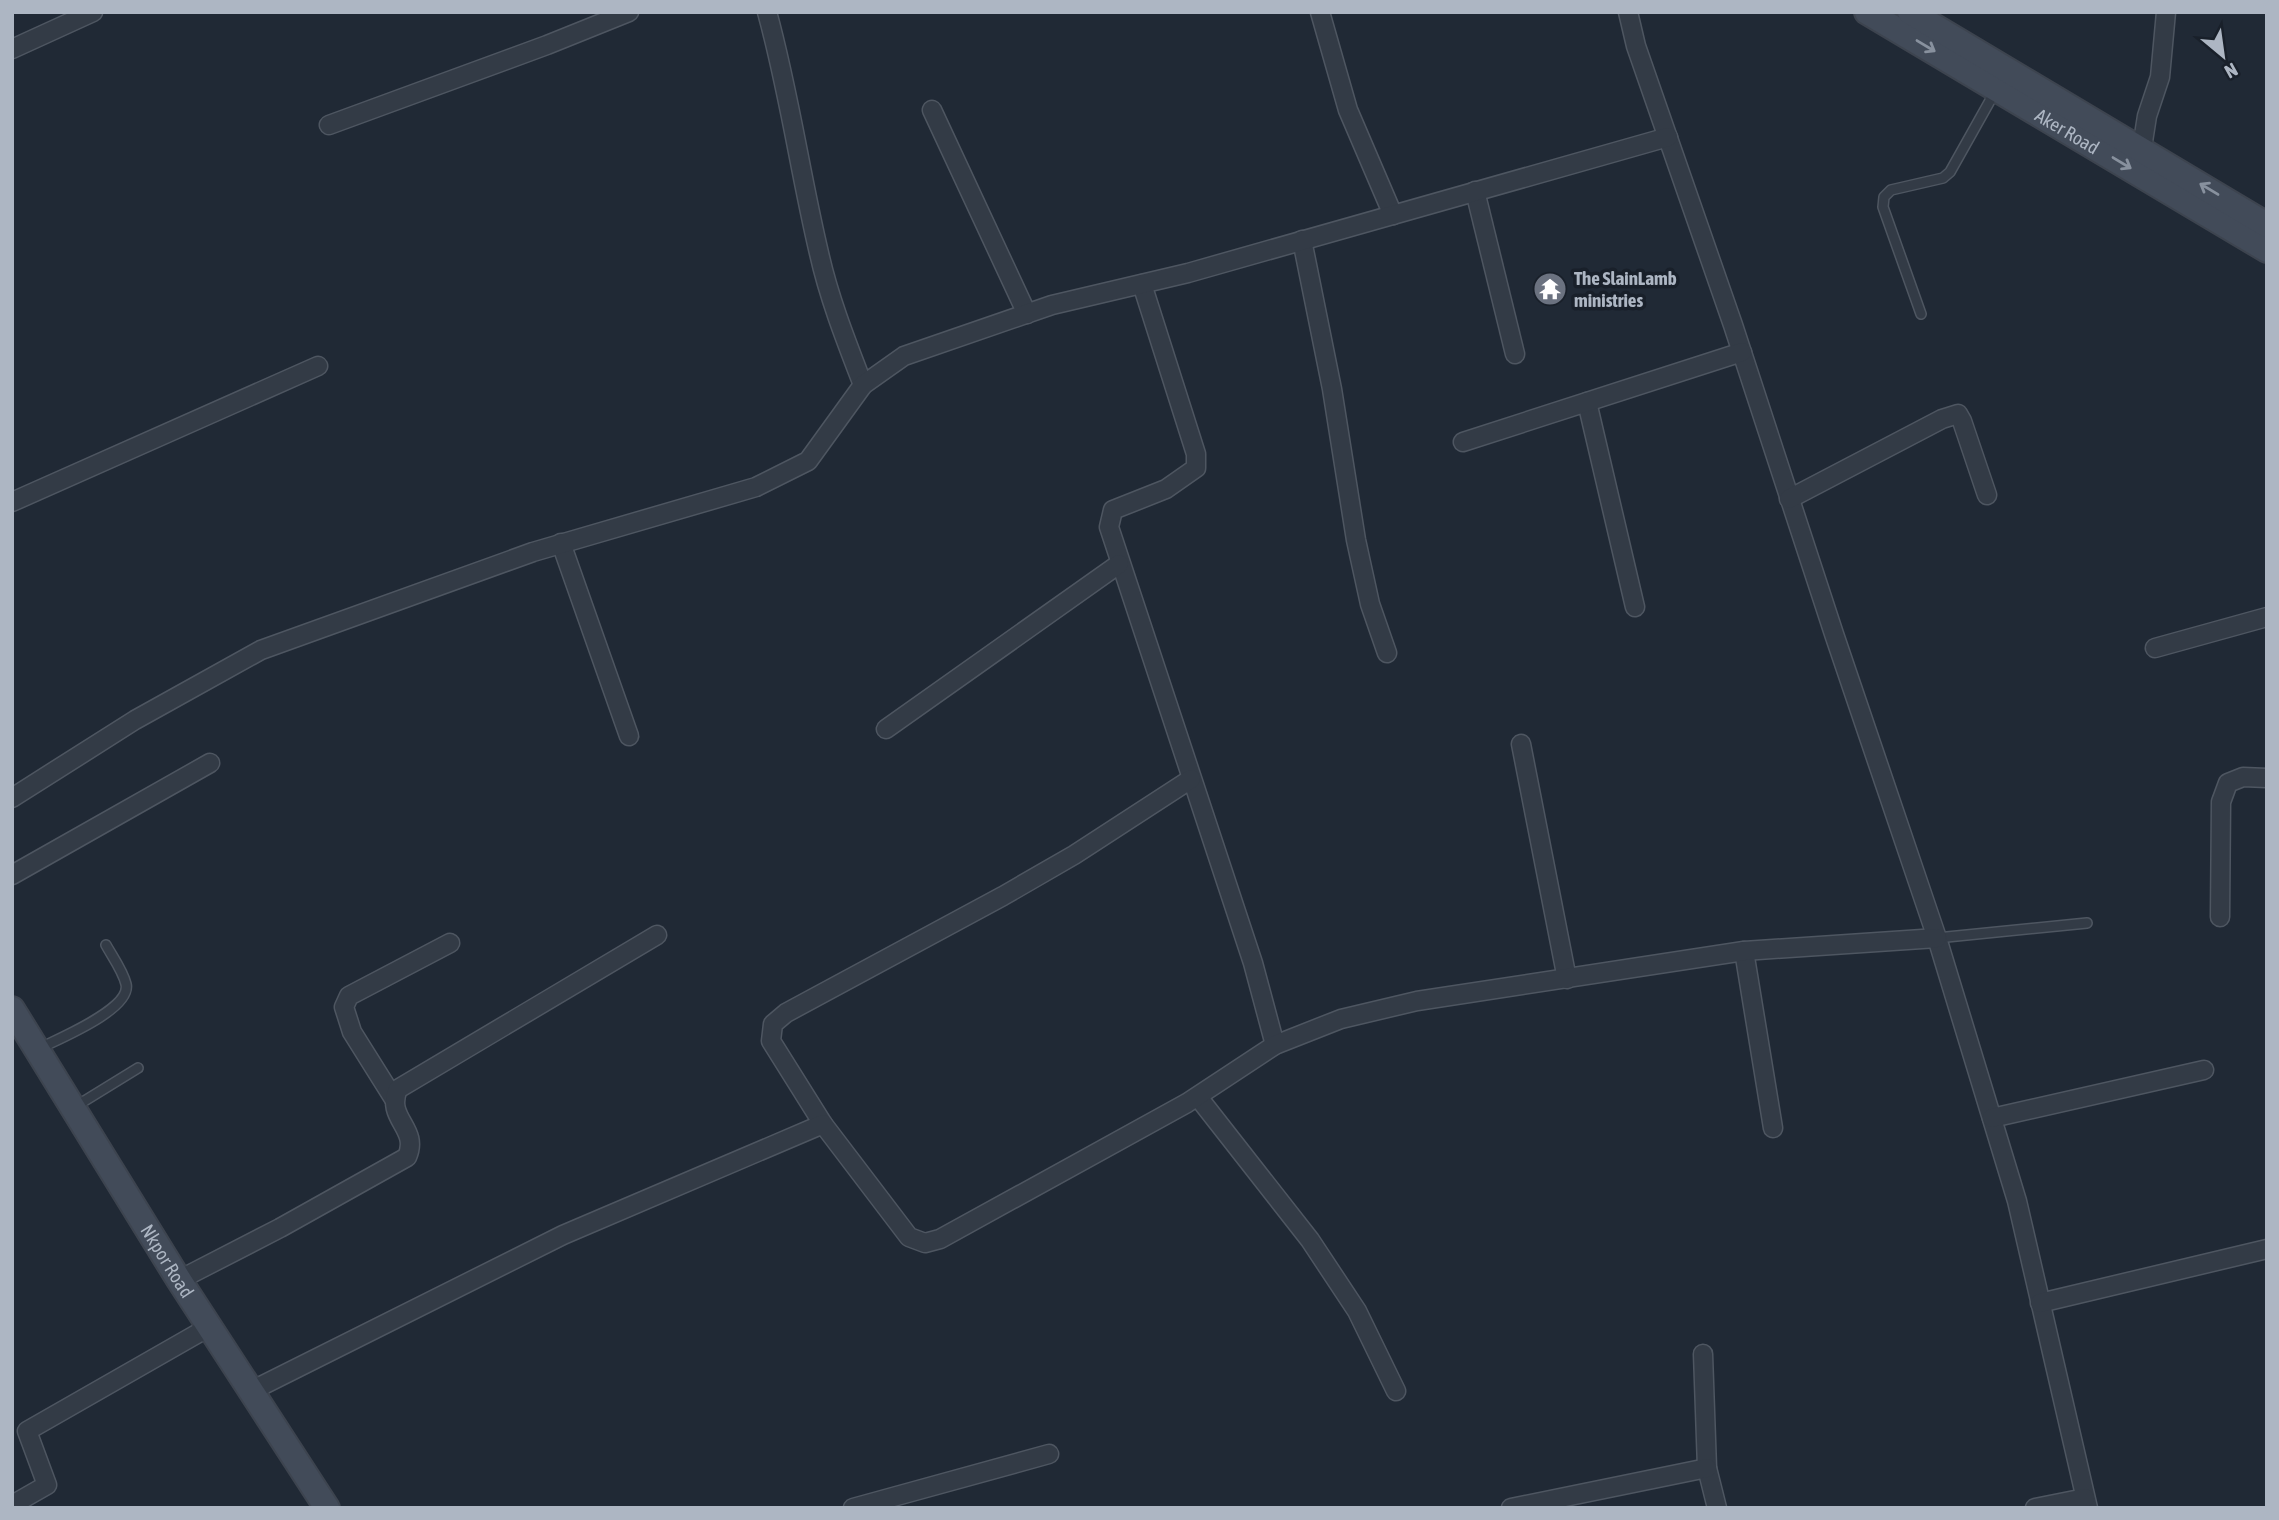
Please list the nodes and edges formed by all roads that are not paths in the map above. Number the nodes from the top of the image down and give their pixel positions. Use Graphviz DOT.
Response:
graph roads {
  1 [pos="93,12"];
  2 [pos="629,12"];
  3 [pos="767,12"];
  4 [pos="1320,12"];
  5 [pos="1628,12"];
  6 [pos="1867,12"];
  7 [pos="2166,12"];
  8 [pos="1923,16"];
  9 [pos="12,49"];
  10 [pos="1997,88"];
  11 [pos="2033,97"];
  12 [pos="932,110"];
  13 [pos="329,125"];
  14 [pos="1668,137"];
  15 [pos="2141,149"];
  16 [pos="1475,191"];
  17 [pos="1392,215"];
  18 [pos="2267,225"];
  19 [pos="1302,240"];
  20 [pos="2267,250"];
  21 [pos="1142,284"];
  22 [pos="1027,314"];
  23 [pos="1921,314"];
  24 [pos="1742,352"];
  25 [pos="1515,354"];
  26 [pos="318,366"];
  27 [pos="863,385"];
  28 [pos="1587,402"];
  29 [pos="1463,442"];
  30 [pos="1987,495"];
  31 [pos="1789,499"];
  32 [pos="12,502"];
  33 [pos="561,543"];
  34 [pos="1119,564"];
  35 [pos="1635,607"];
  36 [pos="2267,617"];
  37 [pos="2155,648"];
  38 [pos="1387,653"];
  39 [pos="886,729"];
  40 [pos="629,736"];
  41 [pos="1521,744"];
  42 [pos="210,763"];
  43 [pos="2267,778"];
  44 [pos="1191,779"];
  45 [pos="12,798"];
  46 [pos="12,875"];
  47 [pos="2220,917"];
  48 [pos="2087,923"];
  49 [pos="657,935"];
  50 [pos="1937,938"];
  51 [pos="450,943"];
  52 [pos="106,945"];
  53 [pos="1744,951"];
  54 [pos="1567,979"];
  55 [pos="12,1009"];
  56 [pos="1275,1045"];
  57 [pos="37,1050"];
  58 [pos="138,1068"];
  59 [pos="2204,1070"];
  60 [pos="1198,1097"];
  61 [pos="394,1099"];
  62 [pos="72,1109"];
  63 [pos="1992,1118"];
  64 [pos="823,1124"];
  65 [pos="1773,1128"];
  66 [pos="2267,1249"];
  67 [pos="179,1280"];
  68 [pos="2040,1303"];
  69 [pos="209,1327"];
  70 [pos="1703,1354"];
  71 [pos="251,1391"];
  72 [pos="1396,1391"];
  73 [pos="1049,1454"];
  74 [pos="1707,1468"];
  75 [pos="2086,1503"];
  76 [pos="12,1506"];
  77 [pos="327,1508"];
  78 [pos="853,1508"];
  79 [pos="1511,1508"];
  80 [pos="1717,1508"];
  81 [pos="2035,1508"];
  1 -- 9 [label="street"];
  2 -- 13 [label="street"];
  3 -- 27 [label="street"];
  4 -- 17 [label="street"];
  5 -- 14 [label="street"];
  6 -- 10 [label="street, Aker Road, one-way"];
  7 -- 15 [label="street"];
  8 -- 11 [label="street, Aker Road"];
  10 -- 11 [label="street, Aker Road"];
  10 -- 23 [label="lane"];
  11 -- 15 [label="street, Aker Road"];
  11 -- 20 [label="street, Aker Road, one-way"];
  12 -- 22 [label="street"];
  14 -- 16 [label="street"];
  14 -- 24 [label="street"];
  18 -- 15 [label="street, Aker Road, one-way"];
  16 -- 17 [label="street"];
  16 -- 25 [label="street"];
  17 -- 19 [label="street"];
  19 -- 21 [label="street"];
  19 -- 38 [label="street"];
  21 -- 22 [label="street"];
  21 -- 34 [label="street"];
  22 -- 27 [label="street"];
  24 -- 28 [label="street"];
  24 -- 31 [label="street"];
  26 -- 32 [label="street"];
  27 -- 33 [label="street"];
  28 -- 29 [label="street"];
  28 -- 35 [label="street"];
  30 -- 31 [label="street"];
  31 -- 50 [label="street"];
  33 -- 40 [label="street"];
  33 -- 45 [label="street"];
  34 -- 39 [label="street"];
  34 -- 44 [label="street"];
  36 -- 37 [label="street"];
  41 -- 54 [label="street"];
  42 -- 46 [label="street"];
  43 -- 47 [label="street"];
  44 -- 56 [label="street"];
  44 -- 64 [label="street"];
  48 -- 50 [label="lane"];
  49 -- 61 [label="street"];
  50 -- 53 [label="street"];
  50 -- 63 [label="street"];
  51 -- 61 [label="street"];
  52 -- 57 [label="lane"];
  53 -- 54 [label="street"];
  53 -- 65 [label="street"];
  54 -- 56 [label="street"];
  55 -- 57 [label="street, Nkpor Road"];
  56 -- 60 [label="street"];
  57 -- 62 [label="street, Nkpor Road"];
  58 -- 62 [label="lane"];
  59 -- 63 [label="street"];
  60 -- 64 [label="street"];
  60 -- 72 [label="street"];
  61 -- 67 [label="street"];
  62 -- 67 [label="street, Nkpor Road"];
  63 -- 68 [label="street"];
  64 -- 71 [label="street"];
  66 -- 68 [label="street"];
  67 -- 69 [label="street, Nkpor Road"];
  68 -- 75 [label="street"];
  69 -- 71 [label="street, Nkpor Road"];
  69 -- 76 [label="street"];
  70 -- 74 [label="street"];
  71 -- 77 [label="street, Nkpor Road"];
  73 -- 78 [label="street"];
  74 -- 79 [label="street"];
  74 -- 80 [label="street"];
  75 -- 81 [label="street"];
}
